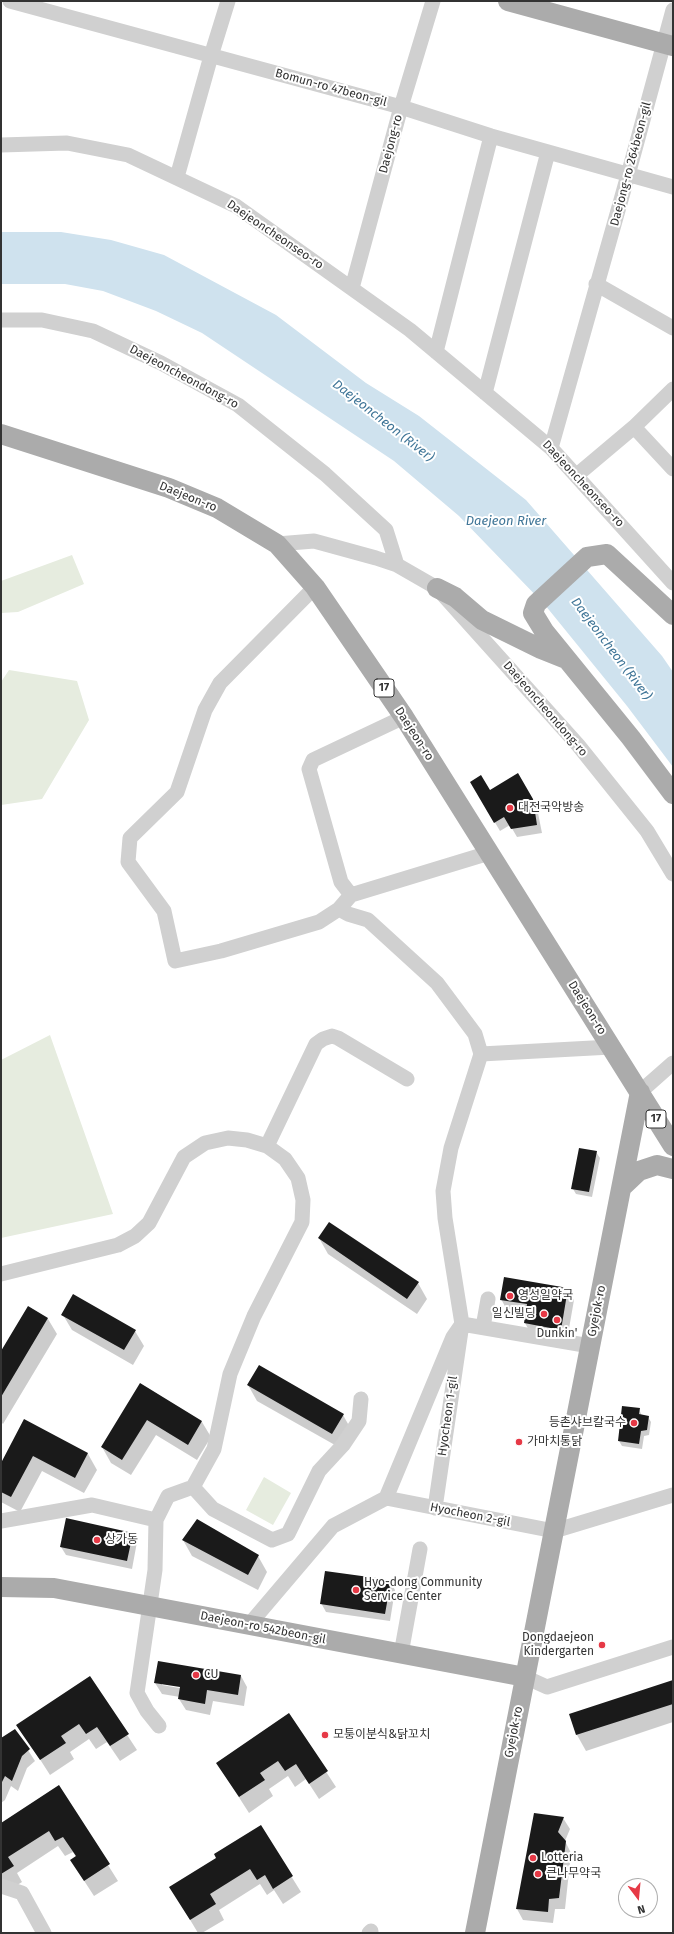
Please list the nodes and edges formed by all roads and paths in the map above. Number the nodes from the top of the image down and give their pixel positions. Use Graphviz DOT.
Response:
graph roads {
  1 [pos="10,1"];
  2 [pos="228,1"];
  3 [pos="433,1"];
  4 [pos="508,1"];
  5 [pos="673,10"];
  6 [pos="668,45"];
  7 [pos="210,56"];
  8 [pos="401,107"];
  9 [pos="491,136"];
  10 [pos="1,145"];
  11 [pos="548,152"];
  12 [pos="628,175"];
  13 [pos="177,177"];
  14 [pos="673,187"];
  15 [pos="596,284"];
  16 [pos="352,288"];
  17 [pos="1,320"];
  18 [pos="673,328"];
  19 [pos="436,352"];
  20 [pos="673,389"];
  21 [pos="485,393"];
  22 [pos="634,427"];
  23 [pos="1,434"];
  24 [pos="551,448"];
  25 [pos="673,469"];
  26 [pos="577,475"];
  27 [pos="277,544"];
  28 [pos="397,565"];
  29 [pos="673,583"];
  30 [pos="315,587"];
  31 [pos="437,588"];
  32 [pos="673,615"];
  33 [pos="568,660"];
  34 [pos="404,718"];
  35 [pos="673,794"];
  36 [pos="489,853"];
  37 [pos="673,874"];
  38 [pos="351,895"];
  39 [pos="339,909"];
  40 [pos="612,1047"];
  41 [pos="481,1054"];
  42 [pos="673,1063"];
  43 [pos="407,1079"];
  44 [pos="640,1092"];
  45 [pos="268,1146"];
  46 [pos="673,1146"];
  47 [pos="673,1169"];
  48 [pos="621,1188"];
  49 [pos="1,1274"];
  50 [pos="488,1299"];
  51 [pos="462,1324"];
  52 [pos="483,1328"];
  53 [pos="590,1346"];
  54 [pos="362,1399"];
  55 [pos="193,1487"];
  56 [pos="673,1495"];
  57 [pos="386,1498"];
  58 [pos="434,1508"];
  59 [pos="156,1520"];
  60 [pos="1,1521"];
  61 [pos="554,1531"];
  62 [pos="420,1549"];
  63 [pos="1,1587"];
  64 [pos="149,1607"];
  65 [pos="248,1626"];
  66 [pos="673,1647"];
  67 [pos="401,1654"];
  68 [pos="525,1677"];
  69 [pos="159,1726"];
  70 [pos="1,1886"];
  71 [pos="44,1933"];
  72 [pos="475,1933"];
  1 -- 7 [label="street, Bomun-ro 47beon-gil"];
  2 -- 7 [label="street"];
  3 -- 8 [label="street, Daejong-ro"];
  4 -- 6 [label="main road"];
  5 -- 6 [label="street, Daejong-ro 264beon-gil"];
  6 -- 12 [label="street, Daejong-ro 264beon-gil"];
  7 -- 8 [label="street, Bomun-ro 47beon-gil"];
  7 -- 13 [label="street"];
  8 -- 9 [label="street, Bomun-ro 47beon-gil"];
  8 -- 16 [label="street, Daejong-ro"];
  9 -- 11 [label="street, Bomun-ro 47beon-gil"];
  9 -- 19 [label="street"];
  10 -- 13 [label="street, Daejeoncheonseo-ro"];
  11 -- 12 [label="street, Bomun-ro 47beon-gil"];
  11 -- 21 [label="street"];
  12 -- 14 [label="street, Bomun-ro 47beon-gil"];
  12 -- 15 [label="street, Daejong-ro 264beon-gil"];
  13 -- 16 [label="street, Daejeoncheonseo-ro"];
  15 -- 18 [label="street"];
  15 -- 24 [label="street, Daejong-ro 264beon-gil"];
  16 -- 19 [label="street, Daejeoncheonseo-ro"];
  17 -- 28 [label="street, Daejeoncheondong-ro"];
  19 -- 21 [label="street, Daejeoncheonseo-ro"];
  20 -- 22 [label="street"];
  21 -- 24 [label="street, Daejeoncheonseo-ro"];
  22 -- 25 [label="street"];
  22 -- 26 [label="street"];
  23 -- 27 [label="main road, Daejeon-ro / 17"];
  24 -- 26 [label="street, Daejeoncheonseo-ro"];
  26 -- 29 [label="street, Daejeoncheonseo-ro"];
  27 -- 28 [label="street, Daejeoncheondong-ro"];
  27 -- 30 [label="main road, Daejeon-ro / 17"];
  28 -- 31 [label="street, Daejeoncheondong-ro"];
  30 -- 34 [label="main road, Daejeon-ro / 17"];
  30 -- 39 [label="street"];
  31 -- 33 [label="main road"];
  31 -- 37 [label="street, Daejeoncheondong-ro"];
  32 -- 33 [label="main road"];
  33 -- 35 [label="main road"];
  34 -- 36 [label="main road, Daejeon-ro / 17"];
  34 -- 38 [label="street"];
  36 -- 38 [label="street"];
  36 -- 40 [label="main road, Daejeon-ro / 17"];
  38 -- 39 [label="street"];
  39 -- 41 [label="street"];
  40 -- 41 [label="street"];
  40 -- 44 [label="main road, Daejeon-ro / 17"];
  41 -- 51 [label="street, Hyocheon 1-gil"];
  42 -- 44 [label="street"];
  43 -- 45 [label="street"];
  44 -- 46 [label="main road, Daejeon-ro / 17"];
  44 -- 48 [label="main road, Gyejok-ro"];
  45 -- 49 [label="street"];
  45 -- 55 [label="street"];
  47 -- 48 [label="main road"];
  48 -- 53 [label="main road, Gyejok-ro"];
  50 -- 52 [label="street"];
  51 -- 52 [label="street"];
  51 -- 57 [label="street"];
  51 -- 58 [label="street, Hyocheon 1-gil"];
  52 -- 53 [label="street"];
  53 -- 61 [label="main road, Gyejok-ro"];
  54 -- 55 [label="street"];
  55 -- 59 [label="street"];
  56 -- 61 [label="street"];
  57 -- 58 [label="street, Hyocheon 2-gil"];
  57 -- 65 [label="street"];
  58 -- 61 [label="street, Hyocheon 2-gil"];
  59 -- 60 [label="street"];
  59 -- 64 [label="street"];
  61 -- 68 [label="main road, Gyejok-ro"];
  62 -- 67 [label="street"];
  63 -- 64 [label="main road, Daejeon-ro 542beon-gil"];
  64 -- 65 [label="main road, Daejeon-ro 542beon-gil"];
  64 -- 69 [label="street"];
  65 -- 67 [label="main road, Daejeon-ro 542beon-gil"];
  66 -- 68 [label="street"];
  67 -- 68 [label="main road, Daejeon-ro 542beon-gil"];
  68 -- 72 [label="main road, Gyejok-ro"];
  70 -- 71 [label="street"];
}
